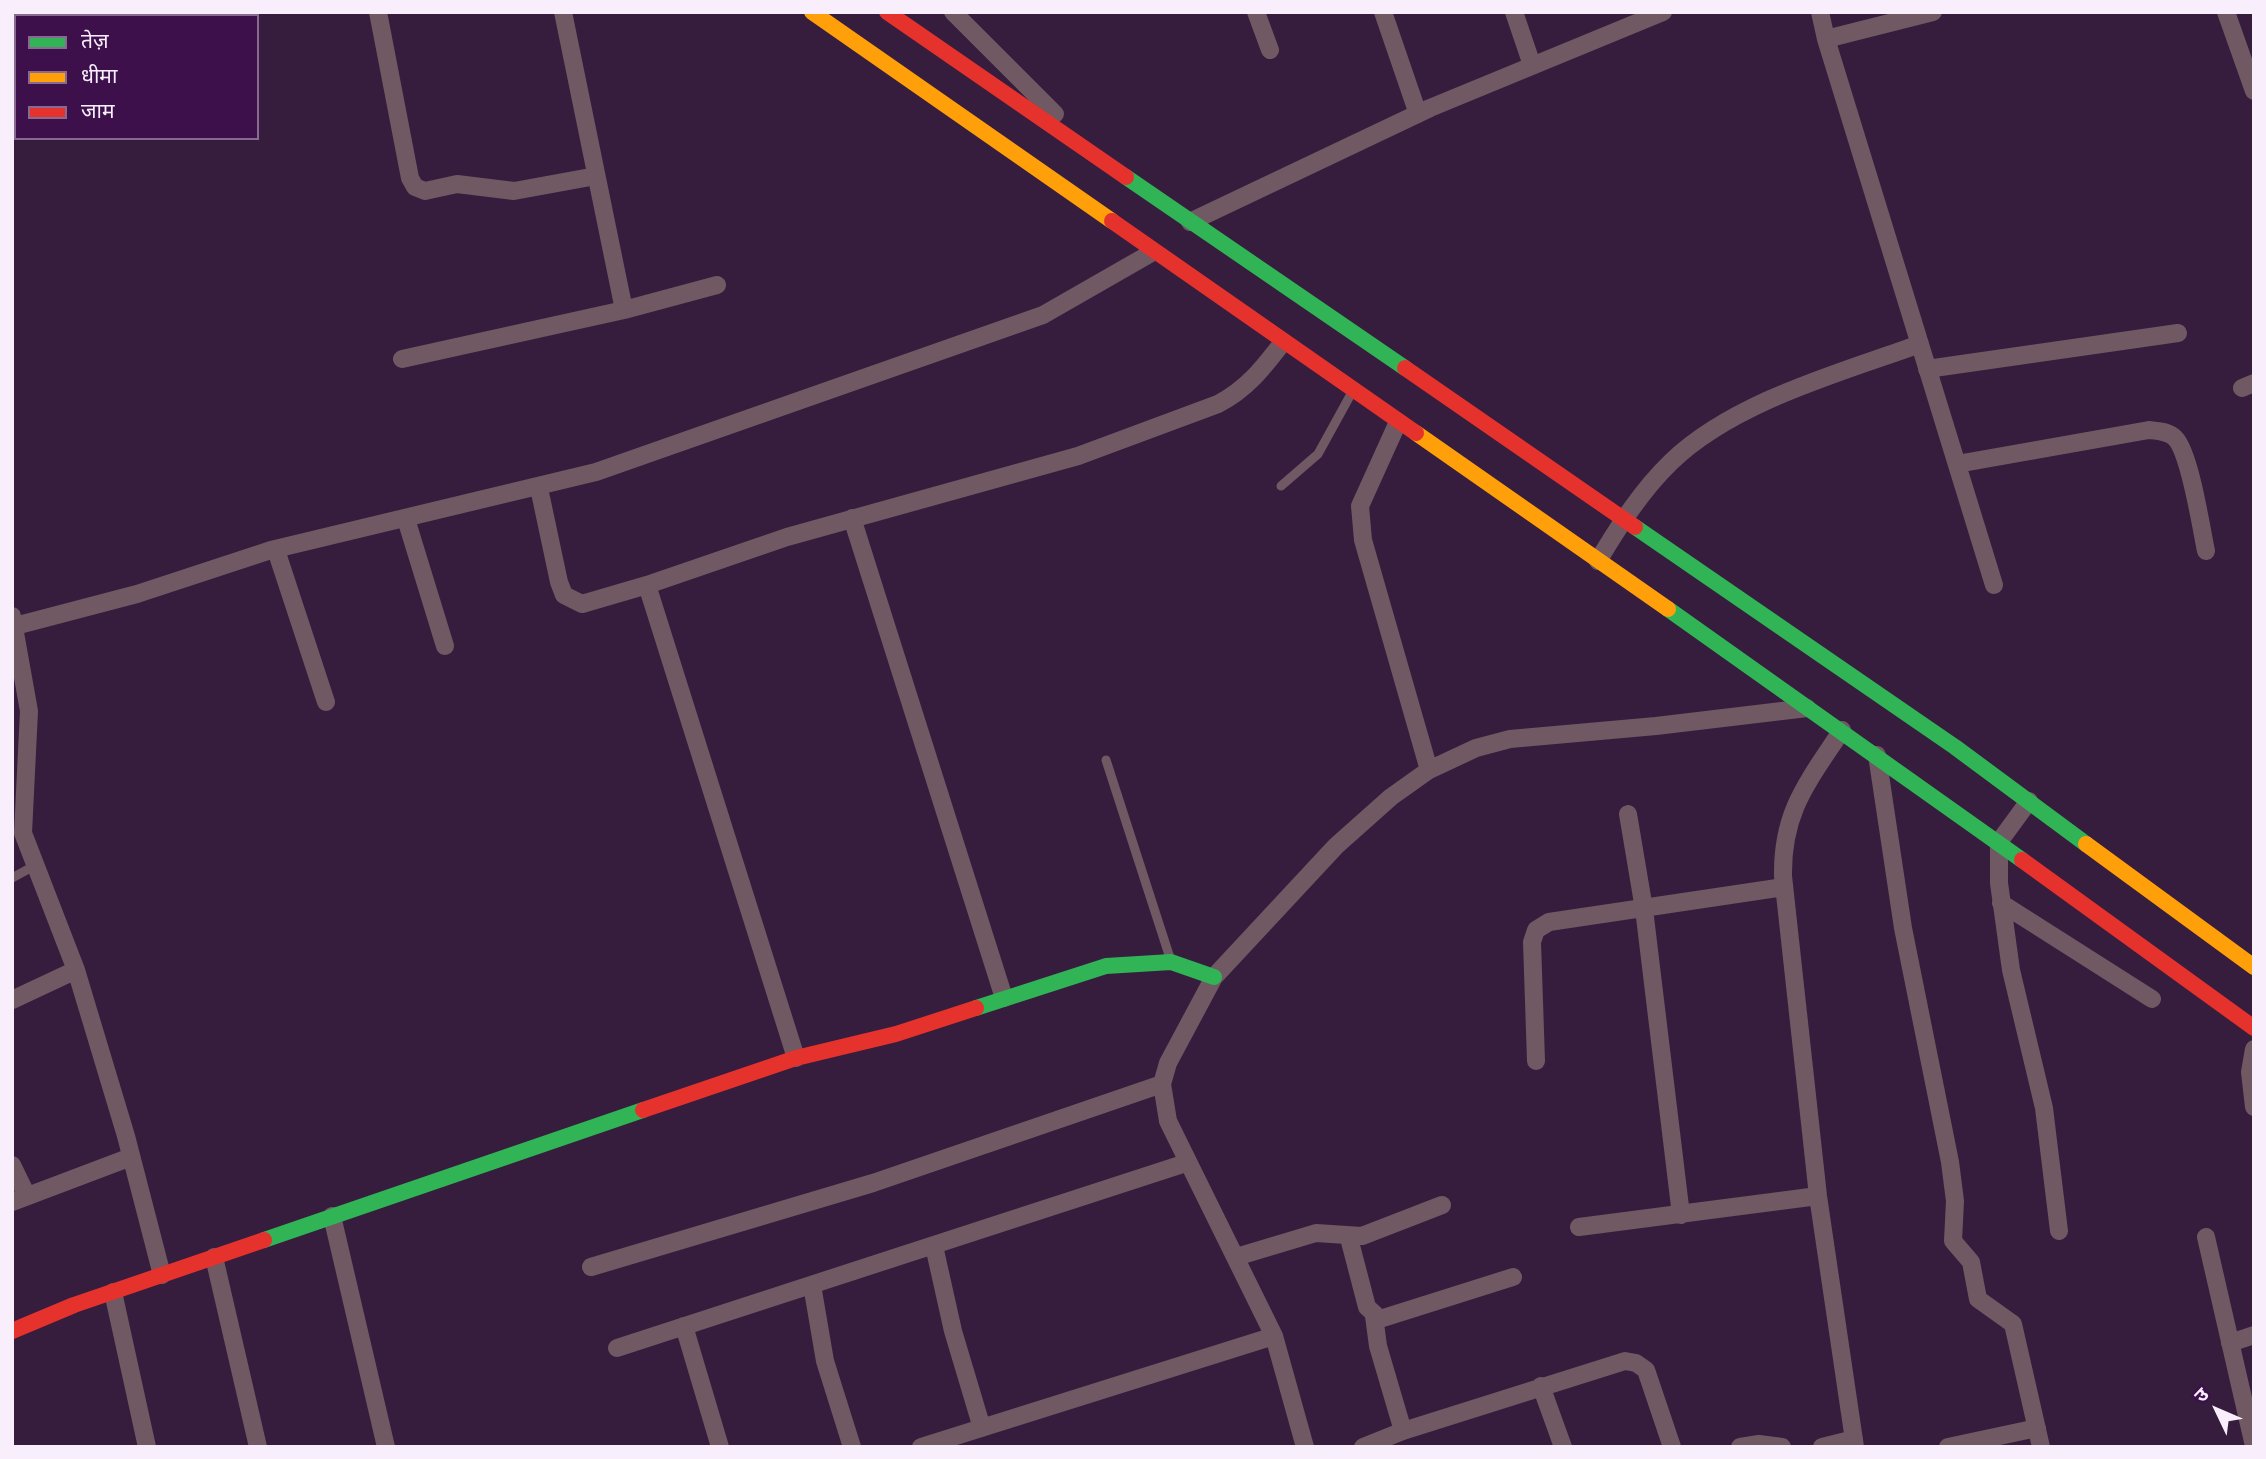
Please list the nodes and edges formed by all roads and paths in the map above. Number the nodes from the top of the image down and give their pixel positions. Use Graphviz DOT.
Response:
graph roads {
  1 [pos="378,12"];
  2 [pos="563,12"];
  3 [pos="812,12"];
  4 [pos="887,12"];
  5 [pos="953,12"];
  6 [pos="1256,12"];
  7 [pos="1382,12"];
  8 [pos="1514,12"];
  9 [pos="1662,12"];
  10 [pos="1820,12"];
  11 [pos="1933,12"];
  12 [pos="2226,12"];
  13 [pos="1826,38"];
  14 [pos="1270,50"];
  15 [pos="1532,65"];
  16 [pos="2254,92"];
  17 [pos="1418,114"];
  18 [pos="1099,159"];
  19 [pos="596,176"];
  20 [pos="1191,222"];
  21 [pos="1153,252"];
  22 [pos="717,285"];
  23 [pos="624,310"];
  24 [pos="2178,333"];
  25 [pos="1283,342"];
  26 [pos="1920,344"];
  27 [pos="402,359"];
  28 [pos="1927,369"];
  29 [pos="1353,391"];
  30 [pos="1398,422"];
  31 [pos="1957,464"];
  32 [pos="1281,486"];
  33 [pos="539,488"];
  34 [pos="852,518"];
  35 [pos="406,519"];
  36 [pos="1623,519"];
  37 [pos="276,550"];
  38 [pos="2206,551"];
  39 [pos="1598,561"];
  40 [pos="647,585"];
  41 [pos="1994,585"];
  42 [pos="14,621"];
  43 [pos="445,646"];
  44 [pos="326,702"];
  45 [pos="1809,707"];
  46 [pos="1842,730"];
  47 [pos="1877,755"];
  48 [pos="1106,760"];
  49 [pos="1429,770"];
  50 [pos="2029,801"];
  51 [pos="1628,814"];
  52 [pos="1999,842"];
  53 [pos="34,866"];
  54 [pos="12,878"];
  55 [pos="1784,887"];
  56 [pos="2001,903"];
  57 [pos="1644,909"];
  58 [pos="1171,962"];
  59 [pos="2254,967"];
  60 [pos="76,970"];
  61 [pos="1214,978"];
  62 [pos="1004,998"];
  63 [pos="2152,999"];
  64 [pos="12,1000"];
  65 [pos="2254,1028"];
  66 [pos="2254,1049"];
  67 [pos="796,1058"];
  68 [pos="1536,1061"];
  69 [pos="1162,1084"];
  70 [pos="2254,1107"];
  71 [pos="131,1157"];
  72 [pos="1186,1163"];
  73 [pos="12,1165"];
  74 [pos="1818,1196"];
  75 [pos="20,1199"];
  76 [pos="1442,1205"];
  77 [pos="1681,1215"];
  78 [pos="332,1216"];
  79 [pos="1579,1227"];
  80 [pos="2059,1231"];
  81 [pos="2206,1237"];
  82 [pos="1349,1238"];
  83 [pos="934,1246"];
  84 [pos="214,1257"];
  85 [pos="1236,1257"];
  86 [pos="591,1267"];
  87 [pos="162,1275"];
  88 [pos="1513,1277"];
  89 [pos="812,1285"];
  90 [pos="113,1292"];
  91 [pos="1374,1316"];
  92 [pos="684,1326"];
  93 [pos="12,1331"];
  94 [pos="2254,1335"];
  95 [pos="1274,1336"];
  96 [pos="2230,1343"];
  97 [pos="617,1348"];
  98 [pos="1541,1386"];
  99 [pos="982,1428"];
  100 [pos="2037,1428"];
  101 [pos="1404,1430"];
  102 [pos="1855,1443"];
  103 [pos="2254,1446"];
  104 [pos="147,1447"];
  105 [pos="258,1447"];
  106 [pos="386,1447"];
  107 [pos="720,1447"];
  108 [pos="852,1447"];
  109 [pos="921,1447"];
  110 [pos="1305,1447"];
  111 [pos="1363,1447"];
  112 [pos="1563,1447"];
  113 [pos="1672,1447"];
  114 [pos="1740,1447"];
  115 [pos="1782,1447"];
  116 [pos="1822,1447"];
  117 [pos="1948,1447"];
  118 [pos="2041,1447"];
  1 -- 19 [label="street"];
  2 -- 19 [label="street"];
  3 -- 21 [label="main road"];
  4 -- 18 [label="main road"];
  5 -- 18 [label="street"];
  6 -- 14 [label="street"];
  7 -- 17 [label="street"];
  8 -- 15 [label="street"];
  9 -- 15 [label="street"];
  10 -- 13 [label="street"];
  11 -- 13 [label="street"];
  12 -- 16 [label="street"];
  13 -- 26 [label="street"];
  15 -- 17 [label="street"];
  17 -- 20 [label="street"];
  18 -- 20 [label="main road"];
  19 -- 23 [label="street"];
  20 -- 36 [label="main road"];
  21 -- 25 [label="main road"];
  21 -- 33 [label="street"];
  22 -- 23 [label="street"];
  23 -- 27 [label="street"];
  24 -- 28 [label="street"];
  25 -- 29 [label="main road"];
  25 -- 34 [label="street"];
  26 -- 28 [label="street"];
  26 -- 36 [label="street"];
  28 -- 31 [label="street"];
  29 -- 30 [label="main road"];
  29 -- 32 [label="lane"];
  30 -- 39 [label="main road"];
  30 -- 49 [label="street"];
  31 -- 38 [label="street"];
  31 -- 41 [label="street"];
  33 -- 35 [label="street"];
  33 -- 40 [label="street"];
  34 -- 40 [label="street"];
  34 -- 62 [label="street"];
  35 -- 37 [label="street"];
  35 -- 43 [label="street"];
  36 -- 39 [label="street"];
  36 -- 50 [label="main road"];
  37 -- 42 [label="street"];
  37 -- 44 [label="street"];
  39 -- 45 [label="main road"];
  40 -- 67 [label="street"];
  42 -- 53 [label="street"];
  45 -- 46 [label="main road"];
  45 -- 49 [label="street"];
  46 -- 47 [label="main road"];
  46 -- 55 [label="street"];
  47 -- 52 [label="main road"];
  47 -- 100 [label="street"];
  48 -- 58 [label="lane"];
  49 -- 61 [label="street"];
  50 -- 52 [label="street"];
  50 -- 59 [label="main road"];
  51 -- 57 [label="street"];
  52 -- 56 [label="street"];
  52 -- 65 [label="main road"];
  53 -- 54 [label="lane"];
  53 -- 60 [label="street"];
  55 -- 57 [label="street"];
  55 -- 74 [label="street"];
  56 -- 63 [label="street"];
  56 -- 80 [label="street"];
  57 -- 68 [label="street"];
  57 -- 77 [label="street"];
  58 -- 61 [label="main road"];
  58 -- 62 [label="main road"];
  60 -- 64 [label="street"];
  60 -- 71 [label="street"];
  61 -- 69 [label="street"];
  62 -- 67 [label="main road"];
  66 -- 70 [label="street"];
  67 -- 78 [label="main road"];
  69 -- 72 [label="street"];
  69 -- 86 [label="street"];
  71 -- 75 [label="street"];
  71 -- 87 [label="street"];
  72 -- 83 [label="street"];
  72 -- 85 [label="street"];
  73 -- 75 [label="street"];
  74 -- 77 [label="street"];
  74 -- 102 [label="street"];
  76 -- 82 [label="street"];
  77 -- 79 [label="street"];
  78 -- 84 [label="main road"];
  78 -- 106 [label="street"];
  81 -- 96 [label="street"];
  82 -- 85 [label="street"];
  82 -- 91 [label="street"];
  83 -- 89 [label="street"];
  83 -- 99 [label="street"];
  84 -- 87 [label="main road"];
  84 -- 105 [label="street"];
  85 -- 95 [label="street"];
  87 -- 90 [label="main road"];
  88 -- 91 [label="street"];
  89 -- 92 [label="street"];
  89 -- 108 [label="street"];
  90 -- 93 [label="main road"];
  90 -- 104 [label="street"];
  91 -- 101 [label="street"];
  92 -- 97 [label="street"];
  92 -- 107 [label="street"];
  94 -- 96 [label="street"];
  95 -- 99 [label="street"];
  95 -- 110 [label="street"];
  96 -- 103 [label="street"];
  98 -- 101 [label="street"];
  98 -- 112 [label="street"];
  98 -- 113 [label="street"];
  99 -- 109 [label="street"];
  100 -- 117 [label="street"];
  100 -- 118 [label="street"];
  101 -- 111 [label="street"];
  102 -- 116 [label="street"];
  114 -- 115 [label="street"];
}
